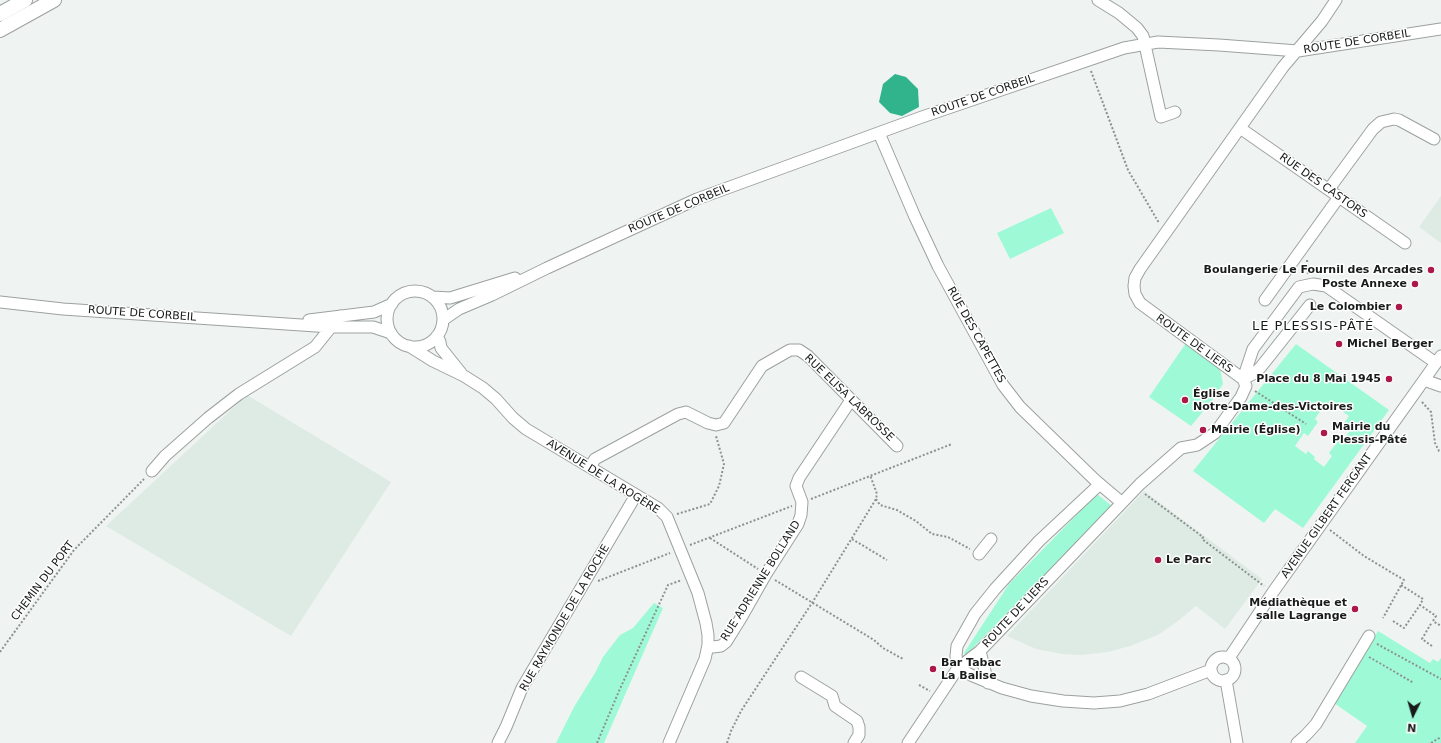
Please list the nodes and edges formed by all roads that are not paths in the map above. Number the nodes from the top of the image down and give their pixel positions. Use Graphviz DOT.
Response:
graph roads {
  1 [pos="25,0"];
  2 [pos="54,0"];
  3 [pos="1098,0"];
  4 [pos="1336,0"];
  5 [pos="0,14"];
  6 [pos="1441,29"];
  7 [pos="0,30"];
  8 [pos="1145,44"];
  9 [pos="1298,51"];
  10 [pos="1175,112"];
  11 [pos="1240,128"];
  12 [pos="880,133"];
  13 [pos="1434,139"];
  14 [pos="1328,189"];
  15 [pos="1339,196"];
  16 [pos="1405,243"];
  17 [pos="547,268"];
  18 [pos="432,297"];
  19 [pos="1265,300"];
  20 [pos="0,302"];
  21 [pos="392,304"];
  22 [pos="1310,305"];
  23 [pos="340,316"];
  24 [pos="443,320"];
  25 [pos="283,323"];
  26 [pos="331,327"];
  27 [pos="391,333"];
  28 [pos="438,336"];
  29 [pos="409,346"];
  30 [pos="1439,360"];
  31 [pos="464,376"];
  32 [pos="1424,380"];
  33 [pos="1245,382"];
  34 [pos="1441,386"];
  35 [pos="851,400"];
  36 [pos="897,446"];
  37 [pos="590,467"];
  38 [pos="152,470"];
  39 [pos="1100,484"];
  40 [pos="636,495"];
  41 [pos="1121,502"];
  42 [pos="991,539"];
  43 [pos="979,554"];
  44 [pos="1368,637"];
  45 [pos="708,645"];
  46 [pos="980,651"];
  47 [pos="1229,658"];
  48 [pos="958,668"];
  49 [pos="1211,670"];
  50 [pos="801,677"];
  51 [pos="1226,680"];
  52 [pos="988,682"];
  53 [pos="498,743"];
  54 [pos="669,743"];
  55 [pos="854,743"];
  56 [pos="908,743"];
  57 [pos="1237,743"];
  58 [pos="1297,743"];
  1 -- 5 [label="main road"];
  2 -- 7 [label="main road"];
  3 -- 8 [label="street"];
  4 -- 9 [label="street, ROUTE DE LIERS"];
  6 -- 9 [label="street, ROUTE DE CORBEIL"];
  8 -- 9 [label="street, ROUTE DE CORBEIL"];
  8 -- 10 [label="street"];
  8 -- 12 [label="street, ROUTE DE CORBEIL"];
  9 -- 11 [label="street, ROUTE DE LIERS"];
  11 -- 14 [label="street, RUE DES CASTORS"];
  11 -- 33 [label="street, ROUTE DE LIERS"];
  12 -- 17 [label="street, ROUTE DE CORBEIL"];
  12 -- 39 [label="street, RUE DES CAPETTES"];
  13 -- 14 [label="street"];
  14 -- 15 [label="street, RUE DES CASTORS"];
  15 -- 16 [label="street, RUE DES CASTORS"];
  15 -- 19 [label="street"];
  17 -- 18 [label="street, ROUTE DE CORBEIL"];
  17 -- 24 [label="street, ROUTE DE CORBEIL"];
  18 -- 21 [label="street"];
  18 -- 24 [label="street"];
  20 -- 25 [label="street, ROUTE DE CORBEIL"];
  21 -- 23 [label="street, ROUTE DE CORBEIL"];
  21 -- 27 [label="street"];
  22 -- 33 [label="street"];
  23 -- 25 [label="street, ROUTE DE CORBEIL"];
  23 -- 26 [label="street"];
  24 -- 28 [label="street"];
  25 -- 26 [label="street, ROUTE DE CORBEIL"];
  26 -- 27 [label="street, ROUTE DE CORBEIL"];
  26 -- 38 [label="street"];
  27 -- 29 [label="street"];
  28 -- 29 [label="street"];
  28 -- 31 [label="street, AVENUE DE LA ROGÈRE"];
  29 -- 31 [label="street, AVENUE DE LA ROGÈRE"];
  30 -- 32 [label="street, AVENUE GILBERT FERGANT"];
  30 -- 33 [label="street"];
  31 -- 37 [label="street, AVENUE DE LA ROGÈRE"];
  32 -- 34 [label="street"];
  32 -- 47 [label="street, AVENUE GILBERT FERGANT"];
  33 -- 41 [label="street, ROUTE DE LIERS"];
  35 -- 36 [label="street, RUE ELISA LABROSSE"];
  35 -- 37 [label="street, RUE ELISA LABROSSE"];
  35 -- 45 [label="street, RUE ADRIENNE BOLLAND"];
  37 -- 40 [label="street, AVENUE DE LA ROGÈRE"];
  39 -- 41 [label="street, RUE DES CAPETTES"];
  39 -- 48 [label="street"];
  40 -- 45 [label="street, AVENUE DE LA ROGÈRE"];
  40 -- 53 [label="street, RUE RAYMONDE DE LA ROCHE"];
  41 -- 46 [label="street, ROUTE DE LIERS"];
  42 -- 43 [label="street"];
  44 -- 58 [label="street"];
  45 -- 54 [label="street, AVENUE DE LA ROGÈRE"];
  46 -- 48 [label="street, ROUTE DE LIERS"];
  46 -- 52 [label="street"];
  47 -- 49 [label="street"];
  47 -- 51 [label="street"];
  48 -- 52 [label="street"];
  48 -- 56 [label="street, ROUTE DE LIERS"];
  49 -- 51 [label="street"];
  49 -- 52 [label="street"];
  50 -- 55 [label="street"];
  51 -- 57 [label="street"];
}
